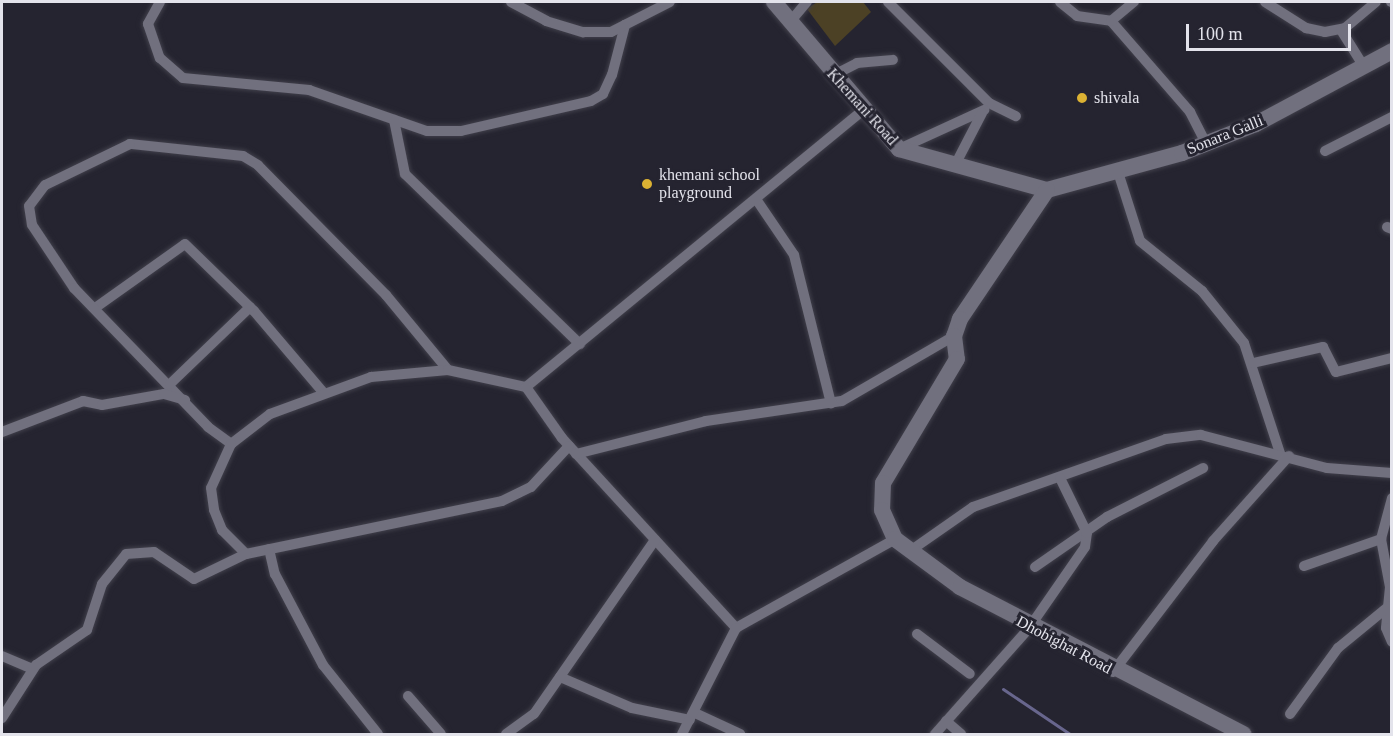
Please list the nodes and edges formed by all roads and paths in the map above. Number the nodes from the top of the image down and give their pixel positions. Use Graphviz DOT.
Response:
graph roads {
  1 [pos="159,2"];
  2 [pos="511,2"];
  3 [pos="670,2"];
  4 [pos="774,2"];
  5 [pos="807,2"];
  6 [pos="888,2"];
  7 [pos="905,2"];
  8 [pos="1060,2"];
  9 [pos="1134,2"];
  10 [pos="1265,2"];
  11 [pos="1376,2"];
  12 [pos="896,10"];
  13 [pos="1111,21"];
  14 [pos="790,22"];
  15 [pos="625,25"];
  16 [pos="1341,30"];
  17 [pos="1392,51"];
  18 [pos="893,60"];
  19 [pos="1362,64"];
  20 [pos="832,76"];
  21 [pos="986,106"];
  22 [pos="863,110"];
  23 [pos="1016,116"];
  24 [pos="1392,117"];
  25 [pos="394,120"];
  26 [pos="1206,144"];
  27 [pos="899,149"];
  28 [pos="1325,151"];
  29 [pos="954,167"];
  30 [pos="1118,172"];
  31 [pos="1047,190"];
  32 [pos="756,199"];
  33 [pos="250,307"];
  34 [pos="94,308"];
  35 [pos="954,336"];
  36 [pos="580,344"];
  37 [pos="1392,358"];
  38 [pos="1253,363"];
  39 [pos="448,370"];
  40 [pos="170,384"];
  41 [pos="526,387"];
  42 [pos="323,392"];
  43 [pos="185,400"];
  44 [pos="831,403"];
  45 [pos="2,432"];
  46 [pos="231,444"];
  47 [pos="572,450"];
  48 [pos="1284,454"];
  49 [pos="1203,468"];
  50 [pos="1392,472"];
  51 [pos="1060,478"];
  52 [pos="1391,502"];
  53 [pos="1088,533"];
  54 [pos="1381,538"];
  55 [pos="895,539"];
  56 [pos="655,540"];
  57 [pos="270,549"];
  58 [pos="910,551"];
  59 [pos="246,554"];
  60 [pos="1304,566"];
  61 [pos="1035,567"];
  62 [pos="1389,606"];
  63 [pos="736,628"];
  64 [pos="1029,628"];
  65 [pos="917,634"];
  66 [pos="1392,642"];
  67 [pos="2,656"];
  68 [pos="32,669"];
  69 [pos="1113,672"];
  70 [pos="970,674"];
  71 [pos="560,677"];
  72 [pos="408,696"];
  73 [pos="1290,714"];
  74 [pos="2,717"];
  75 [pos="692,717"];
  76 [pos="946,721"];
  77 [pos="378,735"];
  78 [pos="441,735"];
  79 [pos="506,735"];
  80 [pos="682,735"];
  81 [pos="740,735"];
  82 [pos="935,735"];
  83 [pos="961,735"];
  84 [pos="1243,735"];
  1 -- 25 [label="street"];
  2 -- 15 [label="street"];
  3 -- 15 [label="street"];
  4 -- 14 [label="street, Khemani Road"];
  5 -- 14 [label="street"];
  6 -- 12 [label="street"];
  7 -- 12 [label="street"];
  8 -- 13 [label="street"];
  9 -- 13 [label="street"];
  10 -- 16 [label="street"];
  11 -- 16 [label="street"];
  12 -- 21 [label="street"];
  13 -- 26 [label="street"];
  14 -- 20 [label="street, Khemani Road"];
  15 -- 25 [label="street"];
  16 -- 19 [label="street"];
  17 -- 19 [label="street, Sonara Galli"];
  18 -- 20 [label="street"];
  19 -- 26 [label="street, Sonara Galli"];
  20 -- 22 [label="street, Khemani Road"];
  21 -- 23 [label="street"];
  21 -- 27 [label="street"];
  21 -- 29 [label="street"];
  22 -- 27 [label="street, Khemani Road"];
  22 -- 32 [label="street"];
  24 -- 28 [label="street"];
  25 -- 36 [label="street"];
  26 -- 30 [label="street, Sonara Galli"];
  27 -- 29 [label="street, Khemani Road"];
  29 -- 31 [label="street, Khemani Road"];
  30 -- 31 [label="street, Sonara Galli"];
  30 -- 38 [label="street"];
  31 -- 35 [label="street"];
  32 -- 36 [label="street"];
  32 -- 44 [label="street"];
  33 -- 34 [label="street"];
  33 -- 40 [label="street"];
  33 -- 42 [label="street"];
  34 -- 39 [label="street"];
  34 -- 40 [label="street"];
  35 -- 44 [label="street"];
  35 -- 55 [label="street"];
  36 -- 41 [label="street"];
  37 -- 38 [label="street"];
  38 -- 48 [label="street"];
  39 -- 41 [label="street"];
  39 -- 42 [label="street"];
  40 -- 43 [label="street"];
  41 -- 47 [label="street"];
  42 -- 46 [label="street"];
  43 -- 45 [label="street"];
  43 -- 46 [label="street"];
  44 -- 47 [label="street"];
  46 -- 59 [label="street"];
  47 -- 56 [label="street"];
  47 -- 57 [label="street"];
  48 -- 50 [label="street"];
  48 -- 51 [label="street"];
  48 -- 69 [label="street"];
  49 -- 53 [label="street"];
  51 -- 53 [label="street"];
  51 -- 58 [label="street"];
  52 -- 54 [label="street"];
  53 -- 61 [label="street"];
  53 -- 64 [label="street"];
  54 -- 60 [label="street"];
  54 -- 62 [label="street"];
  55 -- 58 [label="street, Dhobighat Road"];
  55 -- 63 [label="street"];
  56 -- 63 [label="street"];
  56 -- 71 [label="street"];
  57 -- 59 [label="street"];
  57 -- 77 [label="street"];
  58 -- 64 [label="street, Dhobighat Road"];
  59 -- 68 [label="street"];
  62 -- 66 [label="street"];
  62 -- 73 [label="street"];
  63 -- 75 [label="street"];
  64 -- 69 [label="street, Dhobighat Road"];
  64 -- 76 [label="street"];
  65 -- 70 [label="street"];
  67 -- 68 [label="street"];
  68 -- 74 [label="street"];
  69 -- 84 [label="street, Dhobighat Road"];
  71 -- 75 [label="street"];
  71 -- 79 [label="street"];
  72 -- 78 [label="street"];
  75 -- 80 [label="street"];
  75 -- 81 [label="street"];
  76 -- 82 [label="street"];
  76 -- 83 [label="street"];
}
